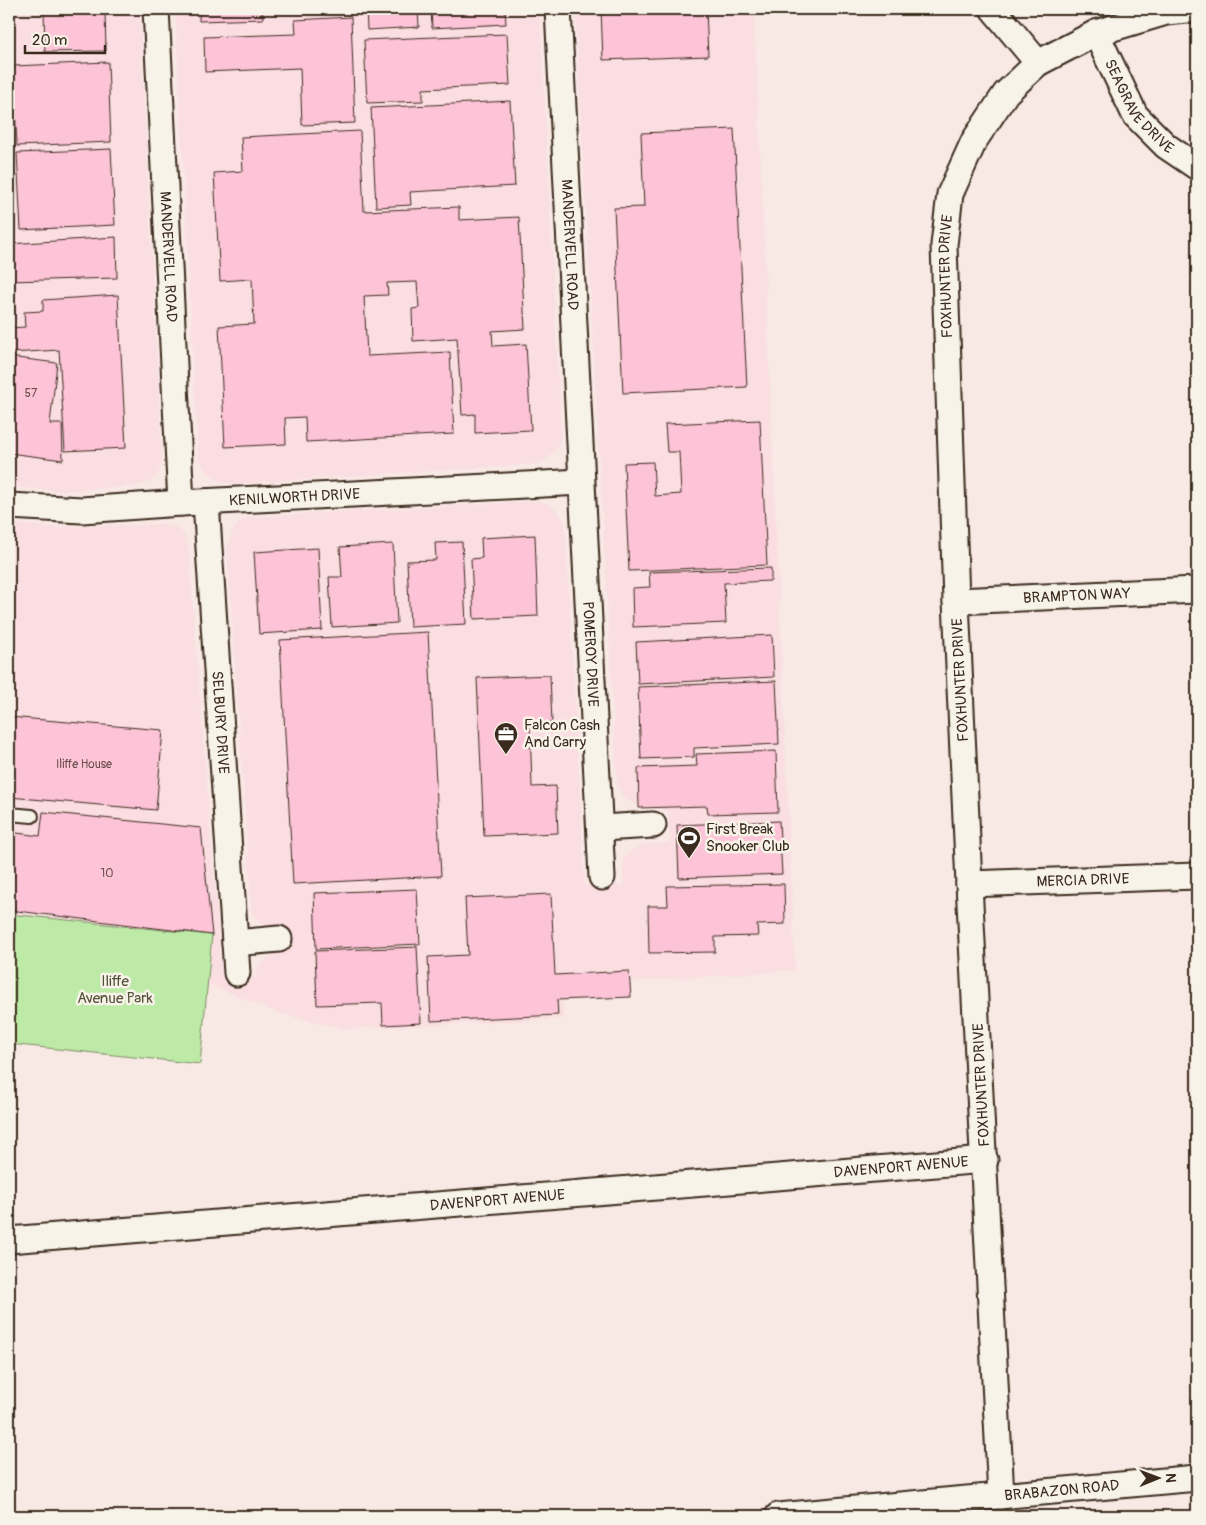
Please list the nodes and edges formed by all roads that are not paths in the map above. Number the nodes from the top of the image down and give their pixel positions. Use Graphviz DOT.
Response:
graph roads {
  1 [pos="156,9"];
  2 [pos="558,9"];
  3 [pos="993,9"];
  4 [pos="1197,9"];
  5 [pos="1096,33"];
  6 [pos="1038,63"];
  7 [pos="1197,167"];
  8 [pos="581,482"];
  9 [pos="206,502"];
  10 [pos="181,503"];
  11 [pos="9,506"];
  12 [pos="1197,590"];
  13 [pos="956,601"];
  14 [pos="9,814"];
  15 [pos="32,816"];
  16 [pos="653,825"];
  17 [pos="601,828"];
  18 [pos="1197,876"];
  19 [pos="602,877"];
  20 [pos="969,884"];
  21 [pos="279,939"];
  22 [pos="235,943"];
  23 [pos="237,974"];
  24 [pos="985,1160"];
  25 [pos="9,1240"];
  26 [pos="1197,1478"];
  27 [pos="1001,1496"];
  28 [pos="778,1516"];
  1 -- 10 [label="street, MANDERVELL ROAD"];
  2 -- 8 [label="street, MANDERVELL ROAD"];
  3 -- 6 [label="street"];
  4 -- 5 [label="street, FOXHUNTER DRIVE"];
  5 -- 6 [label="street, FOXHUNTER DRIVE"];
  5 -- 7 [label="street, SEAGRAVE DRIVE"];
  6 -- 13 [label="street, FOXHUNTER DRIVE"];
  8 -- 9 [label="street, KENILWORTH DRIVE"];
  8 -- 17 [label="street, POMEROY DRIVE"];
  9 -- 10 [label="street, KENILWORTH DRIVE"];
  9 -- 22 [label="street, SELBURY DRIVE"];
  10 -- 11 [label="street, KENILWORTH DRIVE"];
  12 -- 13 [label="street, BRAMPTON WAY"];
  13 -- 20 [label="street, FOXHUNTER DRIVE"];
  14 -- 15 [label="lane"];
  16 -- 17 [label="street"];
  17 -- 19 [label="street, POMEROY DRIVE"];
  18 -- 20 [label="street, MERCIA DRIVE"];
  20 -- 24 [label="street, FOXHUNTER DRIVE"];
  21 -- 22 [label="street"];
  22 -- 23 [label="street, SELBURY DRIVE"];
  24 -- 25 [label="street, DAVENPORT AVENUE"];
  24 -- 27 [label="street, FOXHUNTER DRIVE"];
  26 -- 27 [label="street, BRABAZON ROAD"];
  27 -- 28 [label="street, BRABAZON ROAD"];
}
